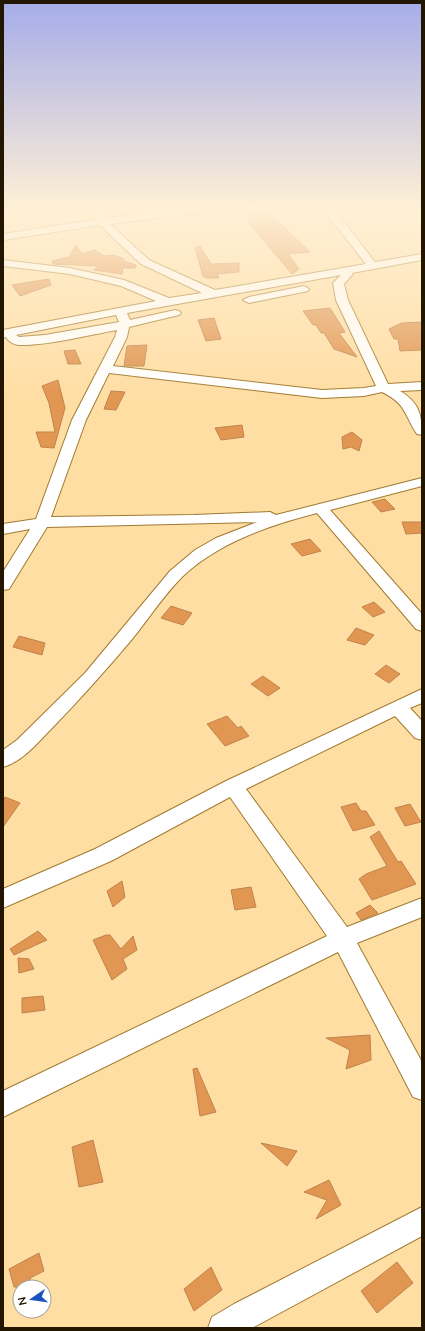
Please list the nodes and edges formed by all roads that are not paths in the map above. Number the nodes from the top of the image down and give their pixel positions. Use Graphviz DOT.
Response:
graph roads {
  1 [pos="70,271"];
  2 [pos="165,271"];
  3 [pos="358,271"];
  4 [pos="397,271"];
  5 [pos="343,276"];
  6 [pos="214,294"];
  7 [pos="168,302"];
  8 [pos="240,302"];
  9 [pos="198,308"];
  10 [pos="119,311"];
  11 [pos="124,324"];
  12 [pos="6,333"];
  13 [pos="104,369"];
  14 [pos="422,386"];
  15 [pos="384,388"];
  16 [pos="422,430"];
  17 [pos="422,482"];
  18 [pos="321,508"];
  19 [pos="287,516"];
  20 [pos="42,522"];
  21 [pos="3,529"];
  22 [pos="3,585"];
  23 [pos="422,625"];
  24 [pos="422,695"];
  25 [pos="398,707"];
  26 [pos="422,733"];
  27 [pos="3,760"];
  28 [pos="233,786"];
  29 [pos="3,899"];
  30 [pos="422,907"];
  31 [pos="343,939"];
  32 [pos="422,1088"];
  33 [pos="3,1104"];
  34 [pos="422,1221"];
  35 [pos="223,1328"];
  1 -- 7 [label="street"];
  2 -- 6 [label="street"];
  3 -- 5 [label="street"];
  4 -- 5 [label="street"];
  5 -- 6 [label="street"];
  5 -- 8 [label="street"];
  5 -- 15 [label="street"];
  6 -- 7 [label="street"];
  7 -- 10 [label="street"];
  9 -- 11 [label="street"];
  10 -- 11 [label="street"];
  10 -- 12 [label="street"];
  11 -- 12 [label="street"];
  11 -- 13 [label="street"];
  13 -- 15 [label="street"];
  13 -- 20 [label="street"];
  14 -- 15 [label="street"];
  15 -- 16 [label="street"];
  17 -- 18 [label="street"];
  18 -- 19 [label="street"];
  18 -- 23 [label="street"];
  19 -- 20 [label="street"];
  19 -- 27 [label="street"];
  20 -- 21 [label="street"];
  20 -- 22 [label="street"];
  24 -- 25 [label="street"];
  25 -- 26 [label="street"];
  25 -- 28 [label="street"];
  28 -- 29 [label="street"];
  28 -- 31 [label="street"];
  30 -- 31 [label="street"];
  31 -- 32 [label="street"];
  31 -- 33 [label="street"];
  34 -- 35 [label="street"];
}
